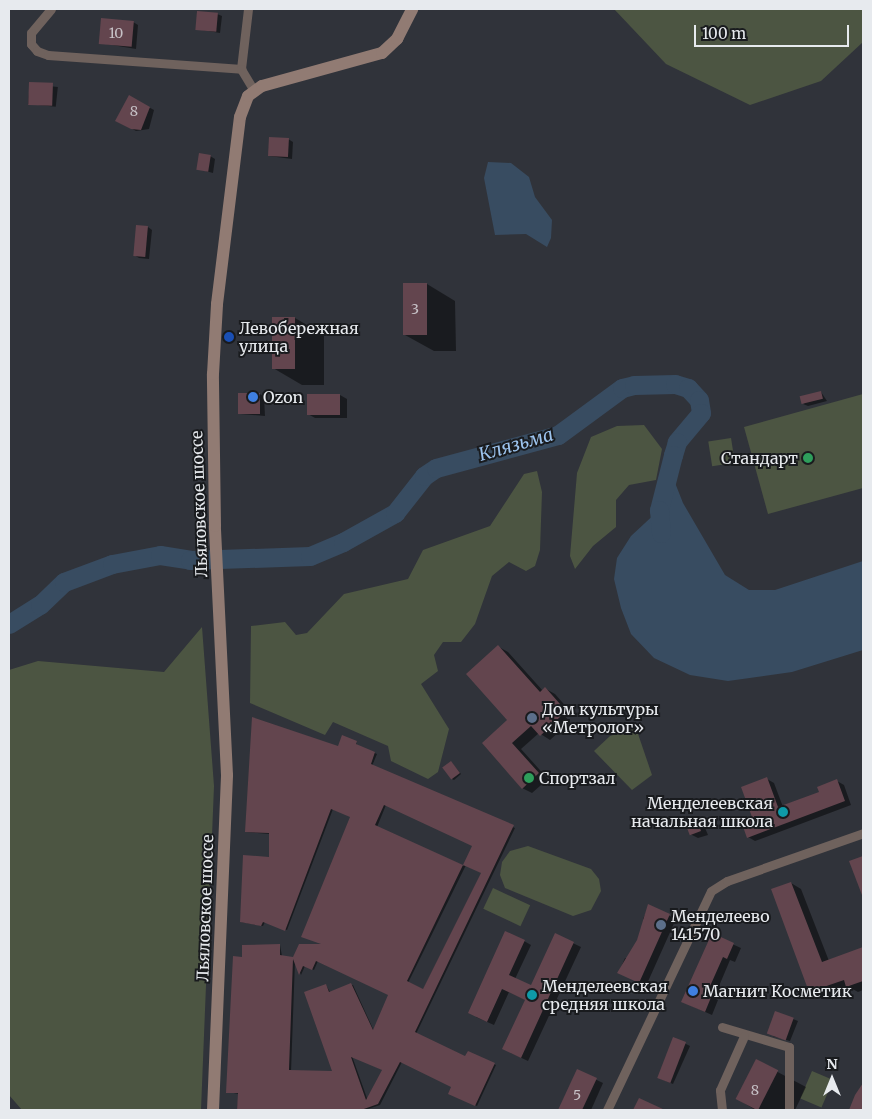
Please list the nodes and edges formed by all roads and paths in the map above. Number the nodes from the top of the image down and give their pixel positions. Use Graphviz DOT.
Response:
graph roads {
  1 [pos="51,9"];
  2 [pos="248,9"];
  3 [pos="412,9"];
  4 [pos="241,69"];
  5 [pos="254,91"];
  6 [pos="863,833"];
  7 [pos="722,1027"];
  8 [pos="744,1036"];
  9 [pos="213,1110"];
  10 [pos="607,1110"];
  11 [pos="722,1110"];
  12 [pos="789,1110"];
  1 -- 4 [label="street"];
  2 -- 4 [label="street"];
  3 -- 5 [label="street"];
  4 -- 5 [label="street"];
  5 -- 9 [label="street, Льяловское шоссе"];
  6 -- 10 [label="street"];
  7 -- 8 [label="street"];
  8 -- 11 [label="street"];
  8 -- 12 [label="street"];
}
